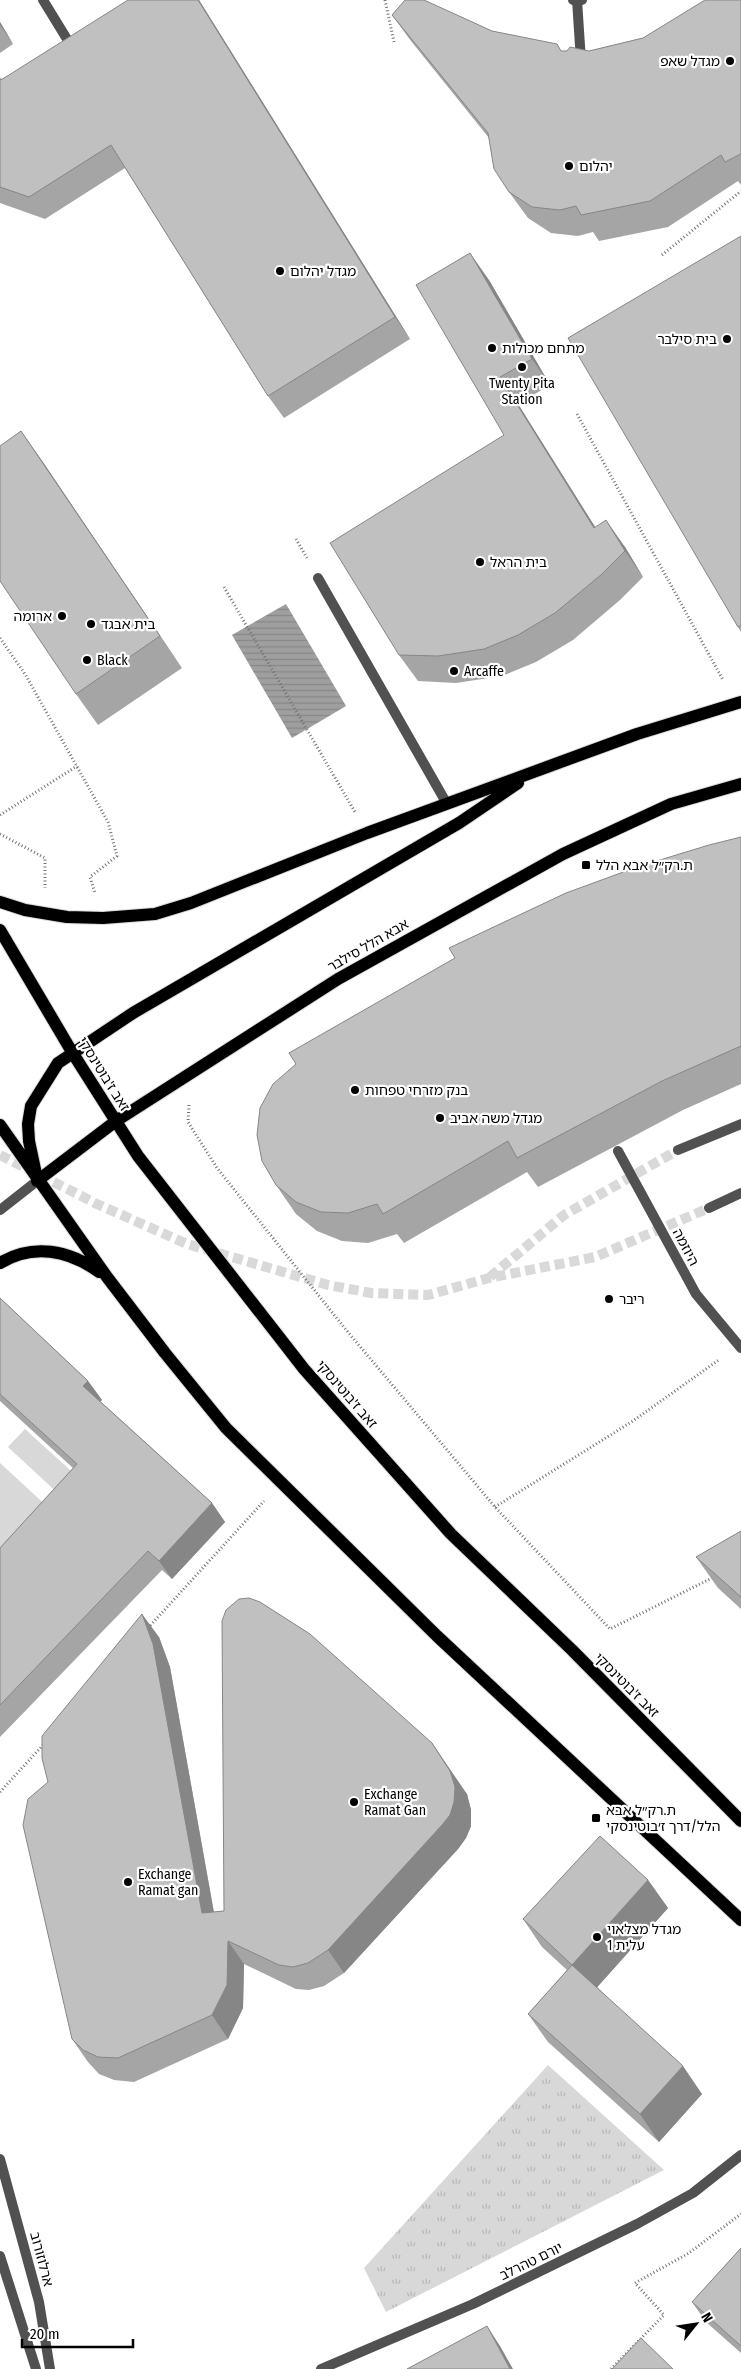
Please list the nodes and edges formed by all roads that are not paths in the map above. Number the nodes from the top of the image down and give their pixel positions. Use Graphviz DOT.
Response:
graph roads {
  1 [pos="43,0"];
  2 [pos="573,0"];
  3 [pos="577,0"];
  4 [pos="582,0"];
  5 [pos="70,44"];
  6 [pos="582,71"];
  7 [pos="318,578"];
  8 [pos="741,702"];
  9 [pos="533,773"];
  10 [pos="741,784"];
  11 [pos="448,804"];
  12 [pos="0,902"];
  13 [pos="0,930"];
  14 [pos="72,1052"];
  15 [pos="116,1120"];
  16 [pos="741,1124"];
  17 [pos="0,1125"];
  18 [pos="678,1150"];
  19 [pos="618,1151"];
  20 [pos="37,1181"];
  21 [pos="741,1193"];
  22 [pos="709,1208"];
  23 [pos="0,1210"];
  24 [pos="0,1263"];
  25 [pos="107,1278"];
  26 [pos="740,1347"];
  27 [pos="741,1821"];
  28 [pos="741,1920"];
  29 [pos="741,2155"];
  30 [pos="0,2159"];
  31 [pos="0,2256"];
  32 [pos="36,2369"];
  33 [pos="50,2369"];
  34 [pos="321,2369"];
  1 -- 5 [label="street"];
  2 -- 3 [label="street"];
  3 -- 4 [label="street"];
  3 -- 6 [label="street"];
  7 -- 11 [label="street"];
  8 -- 9 [label="main road"];
  9 -- 11 [label="main road"];
  9 -- 14 [label="main road"];
  10 -- 15 [label="main road, אבא הלל סילבר"];
  11 -- 12 [label="main road"];
  13 -- 14 [label="main road, זאב ז'בוטינסקי"];
  14 -- 15 [label="main road, זאב ז'בוטינסקי"];
  14 -- 20 [label="main road"];
  15 -- 20 [label="main road, אבא הלל סילבר"];
  15 -- 27 [label="main road, זאב ז'בוטינסקי"];
  16 -- 18 [label="street"];
  17 -- 20 [label="main road"];
  19 -- 26 [label="street, היוזמה"];
  20 -- 23 [label="street"];
  20 -- 25 [label="main road"];
  21 -- 22 [label="street"];
  24 -- 25 [label="main road"];
  25 -- 28 [label="main road"];
  29 -- 34 [label="street, יורם טהרלב"];
  30 -- 33 [label="street, ארלוזורוב"];
  31 -- 32 [label="street"];
}
